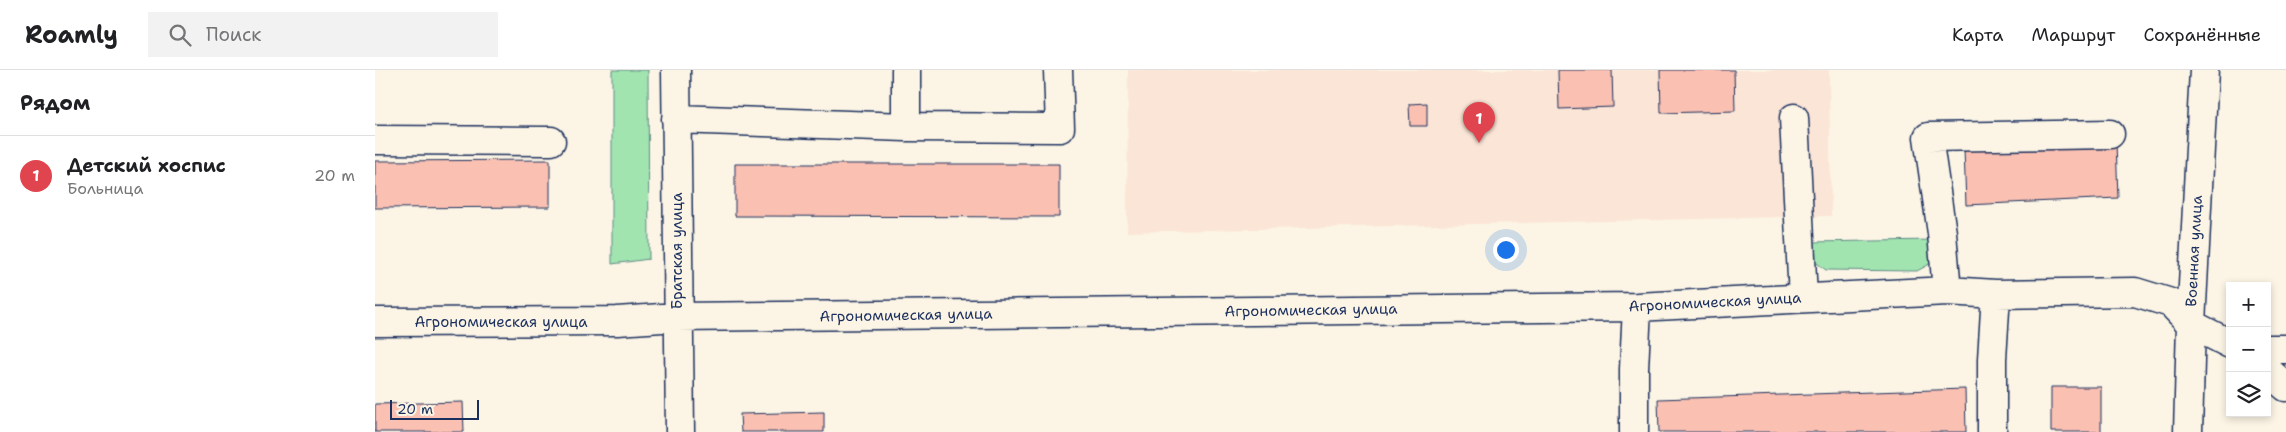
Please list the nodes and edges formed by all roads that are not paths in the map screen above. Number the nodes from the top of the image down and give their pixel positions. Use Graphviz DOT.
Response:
graph roads {
  1 [pos="676,70"];
  2 [pos="906,70"];
  3 [pos="1058,70"];
  4 [pos="2204,70"];
  5 [pos="1794,118"];
  6 [pos="677,119"];
  7 [pos="906,127"];
  8 [pos="2110,134"];
  9 [pos="375,140"];
  10 [pos="551,141"];
  11 [pos="1947,291"];
  12 [pos="1996,294"];
  13 [pos="1803,298"];
  14 [pos="1637,307"];
  15 [pos="677,317"];
  16 [pos="375,322"];
  17 [pos="2191,324"];
  18 [pos="2226,342"];
  19 [pos="2286,348"];
  20 [pos="2271,349"];
  21 [pos="2269,372"];
  22 [pos="2286,387"];
  23 [pos="680,432"];
  24 [pos="1634,432"];
  25 [pos="1992,432"];
  26 [pos="2189,432"];
  1 -- 6 [label="street, Братская улица"];
  2 -- 7 [label="street"];
  3 -- 7 [label="street"];
  4 -- 17 [label="street, Военная улица"];
  5 -- 13 [label="street"];
  6 -- 7 [label="street"];
  6 -- 15 [label="street, Братская улица"];
  8 -- 11 [label="street"];
  9 -- 10 [label="street"];
  11 -- 12 [label="street, Агрономическая улица"];
  11 -- 13 [label="street, Агрономическая улица"];
  12 -- 17 [label="street, Агрономическая улица"];
  12 -- 25 [label="street"];
  13 -- 14 [label="street, Агрономическая улица"];
  14 -- 15 [label="street, Агрономическая улица"];
  14 -- 24 [label="street"];
  15 -- 16 [label="street, Агрономическая улица"];
  15 -- 23 [label="street, Братская улица"];
  17 -- 18 [label="street, Агрономическая улица"];
  17 -- 26 [label="street, Военная улица"];
  19 -- 20 [label="street"];
  21 -- 22 [label="street"];
}
